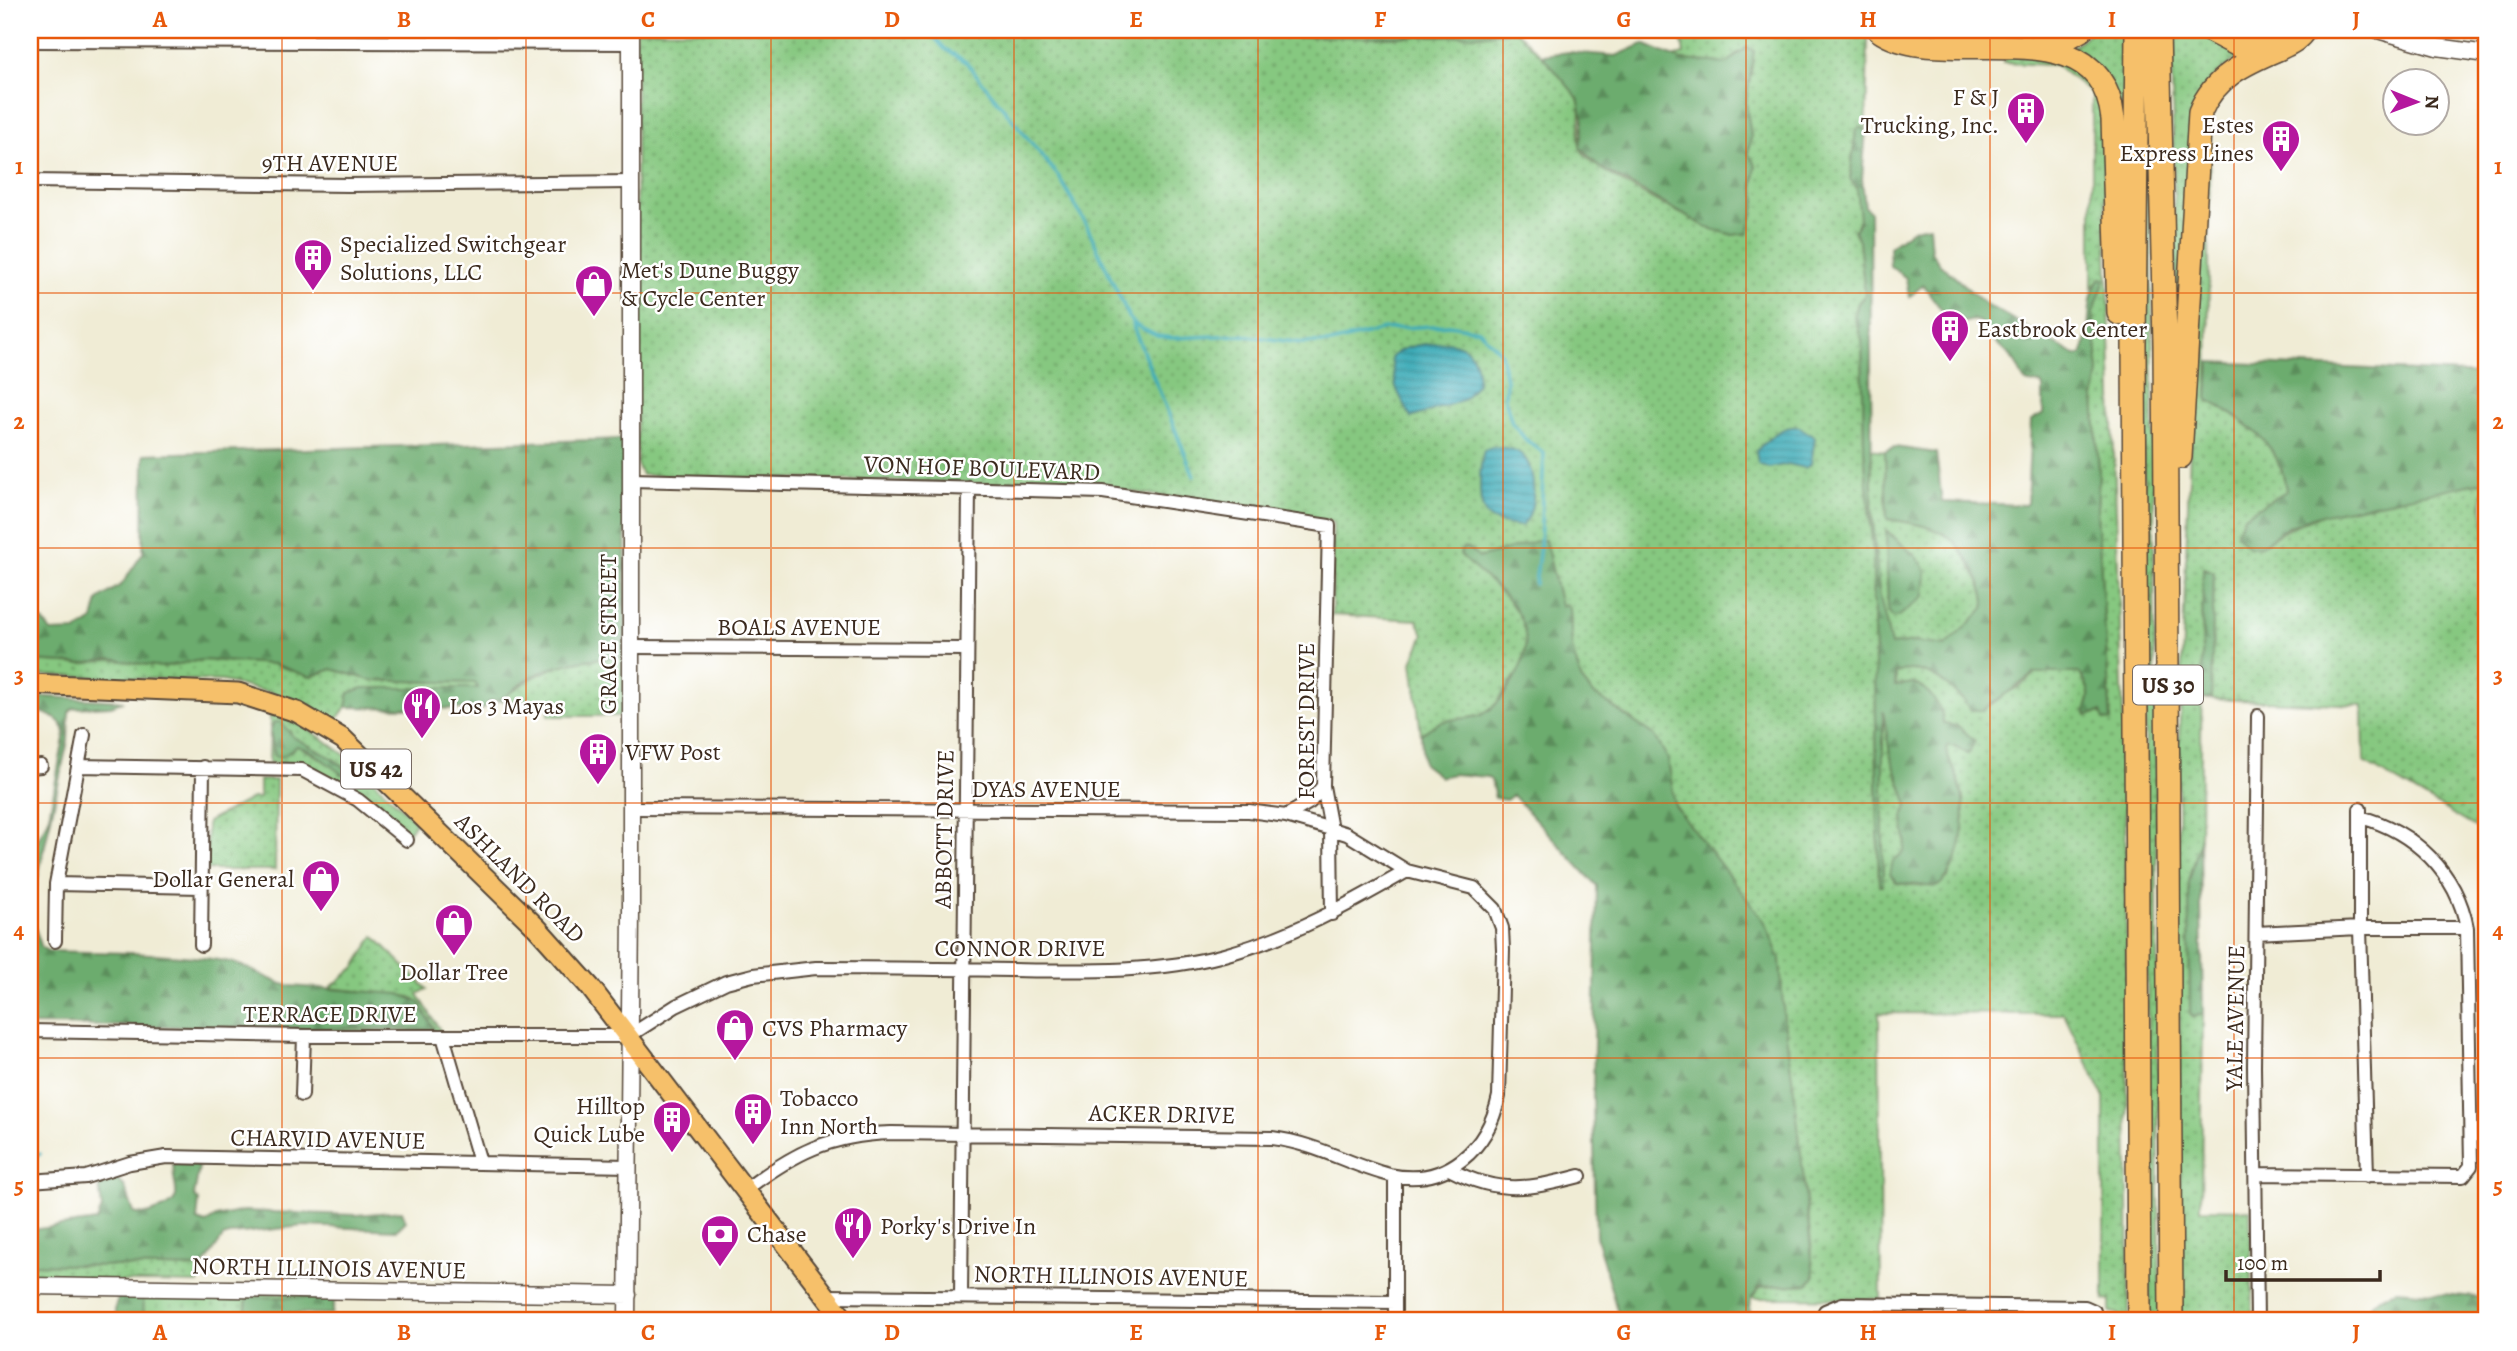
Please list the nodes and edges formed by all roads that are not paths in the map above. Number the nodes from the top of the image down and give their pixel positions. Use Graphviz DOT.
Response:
graph roads {
  1 [pos="1879,30"];
  2 [pos="2081,30"];
  3 [pos="2209,30"];
  4 [pos="2304,30"];
  5 [pos="2378,30"];
  6 [pos="187,36"];
  7 [pos="631,36"];
  8 [pos="2148,40"];
  9 [pos="30,41"];
  10 [pos="2032,47"];
  11 [pos="2278,48"];
  12 [pos="2485,54"];
  13 [pos="30,181"];
  14 [pos="631,182"];
  15 [pos="631,480"];
  16 [pos="970,488"];
  17 [pos="1329,526"];
  18 [pos="631,647"];
  19 [pos="966,649"];
  20 [pos="30,684"];
  21 [pos="2135,705"];
  22 [pos="2258,716"];
  23 [pos="84,735"];
  24 [pos="2168,739"];
  25 [pos="78,765"];
  26 [pos="203,767"];
  27 [pos="1323,786"];
  28 [pos="631,808"];
  29 [pos="965,809"];
  30 [pos="1286,816"];
  31 [pos="1331,829"];
  32 [pos="407,840"];
  33 [pos="1407,871"];
  34 [pos="56,884"];
  35 [pos="201,887"];
  36 [pos="1332,914"];
  37 [pos="2360,928"];
  38 [pos="2467,928"];
  39 [pos="2256,933"];
  40 [pos="55,941"];
  41 [pos="201,945"];
  42 [pos="963,969"];
  43 [pos="30,1031"];
  44 [pos="443,1035"];
  45 [pos="304,1036"];
  46 [pos="629,1036"];
  47 [pos="302,1095"];
  48 [pos="961,1133"];
  49 [pos="480,1162"];
  50 [pos="629,1166"];
  51 [pos="1451,1170"];
  52 [pos="2256,1174"];
  53 [pos="1395,1176"];
  54 [pos="1580,1176"];
  55 [pos="2367,1176"];
  56 [pos="30,1181"];
  57 [pos="745,1190"];
  58 [pos="30,1286"];
  59 [pos="628,1295"];
  60 [pos="826,1296"];
  61 [pos="961,1297"];
  62 [pos="1395,1302"];
  63 [pos="1951,1306"];
  64 [pos="2095,1316"];
  65 [pos="1821,1318"];
  66 [pos="627,1321"];
  67 [pos="845,1321"];
  68 [pos="1395,1321"];
  69 [pos="1951,1321"];
  70 [pos="2139,1321"];
  71 [pos="2171,1321"];
  72 [pos="2258,1321"];
  1 -- 10 [label="highway"];
  2 -- 10 [label="highway"];
  3 -- 11 [label="highway"];
  4 -- 11 [label="highway"];
  5 -- 12 [label="street"];
  6 -- 7 [label="street"];
  6 -- 9 [label="street"];
  7 -- 14 [label="street, GRACE STREET"];
  8 -- 21 [label="highway, US 30"];
  8 -- 24 [label="highway, US 30"];
  10 -- 21 [label="highway"];
  11 -- 24 [label="highway"];
  13 -- 14 [label="street, 9TH AVENUE"];
  14 -- 15 [label="street, GRACE STREET"];
  15 -- 16 [label="street, VON HOF BOULEVARD"];
  15 -- 18 [label="street, GRACE STREET"];
  16 -- 17 [label="street, VON HOF BOULEVARD"];
  16 -- 19 [label="street, ABBOTT DRIVE"];
  17 -- 27 [label="street, FOREST DRIVE"];
  18 -- 19 [label="street, BOALS AVENUE"];
  18 -- 28 [label="street, GRACE STREET"];
  19 -- 29 [label="street, ABBOTT DRIVE"];
  20 -- 46 [label="main road, ASHLAND ROAD / US 42"];
  21 -- 70 [label="highway, US 30"];
  22 -- 39 [label="street, YALE AVENUE"];
  23 -- 25 [label="street"];
  24 -- 71 [label="highway, US 30"];
  25 -- 26 [label="street"];
  25 -- 34 [label="street"];
  26 -- 32 [label="street"];
  26 -- 35 [label="street"];
  27 -- 30 [label="street"];
  27 -- 31 [label="street, FOREST DRIVE"];
  28 -- 29 [label="street, DYAS AVENUE"];
  28 -- 46 [label="street, GRACE STREET"];
  29 -- 30 [label="street, DYAS AVENUE"];
  29 -- 42 [label="street, ABBOTT DRIVE"];
  30 -- 31 [label="street, DYAS AVENUE"];
  31 -- 33 [label="street, FOREST DRIVE"];
  31 -- 36 [label="street"];
  33 -- 36 [label="street, CONNOR DRIVE"];
  33 -- 51 [label="street, FOREST DRIVE"];
  34 -- 35 [label="street"];
  34 -- 40 [label="street"];
  35 -- 41 [label="street"];
  36 -- 42 [label="street, CONNOR DRIVE"];
  37 -- 38 [label="street"];
  37 -- 38 [label="street"];
  37 -- 39 [label="street"];
  37 -- 55 [label="street"];
  38 -- 55 [label="street"];
  39 -- 52 [label="street, YALE AVENUE"];
  42 -- 46 [label="street, CONNOR DRIVE"];
  42 -- 48 [label="street, ABBOTT DRIVE"];
  43 -- 45 [label="street, TERRACE DRIVE"];
  44 -- 45 [label="street, TERRACE DRIVE"];
  44 -- 46 [label="street, TERRACE DRIVE"];
  44 -- 49 [label="street"];
  45 -- 47 [label="street"];
  46 -- 50 [label="street, GRACE STREET"];
  46 -- 57 [label="main road, ASHLAND ROAD / US 42"];
  48 -- 53 [label="street, ACKER DRIVE"];
  48 -- 57 [label="street, ACKER DRIVE"];
  48 -- 61 [label="street, ABBOTT DRIVE"];
  49 -- 50 [label="street, CHARVID AVENUE"];
  49 -- 56 [label="street, CHARVID AVENUE"];
  50 -- 59 [label="street, GRACE STREET"];
  51 -- 53 [label="street, ACKER DRIVE"];
  51 -- 54 [label="street"];
  52 -- 55 [label="street"];
  52 -- 72 [label="street, YALE AVENUE"];
  53 -- 62 [label="street"];
  57 -- 60 [label="main road, ASHLAND ROAD / US 42"];
  58 -- 59 [label="street, NORTH ILLINOIS AVENUE"];
  59 -- 66 [label="street, GRACE STREET"];
  60 -- 61 [label="street, NORTH ILLINOIS AVENUE"];
  60 -- 67 [label="main road, ASHLAND ROAD / US 42"];
  61 -- 62 [label="street, NORTH ILLINOIS AVENUE"];
  62 -- 68 [label="street"];
  63 -- 64 [label="street"];
  63 -- 65 [label="street"];
  63 -- 69 [label="street"];
}
